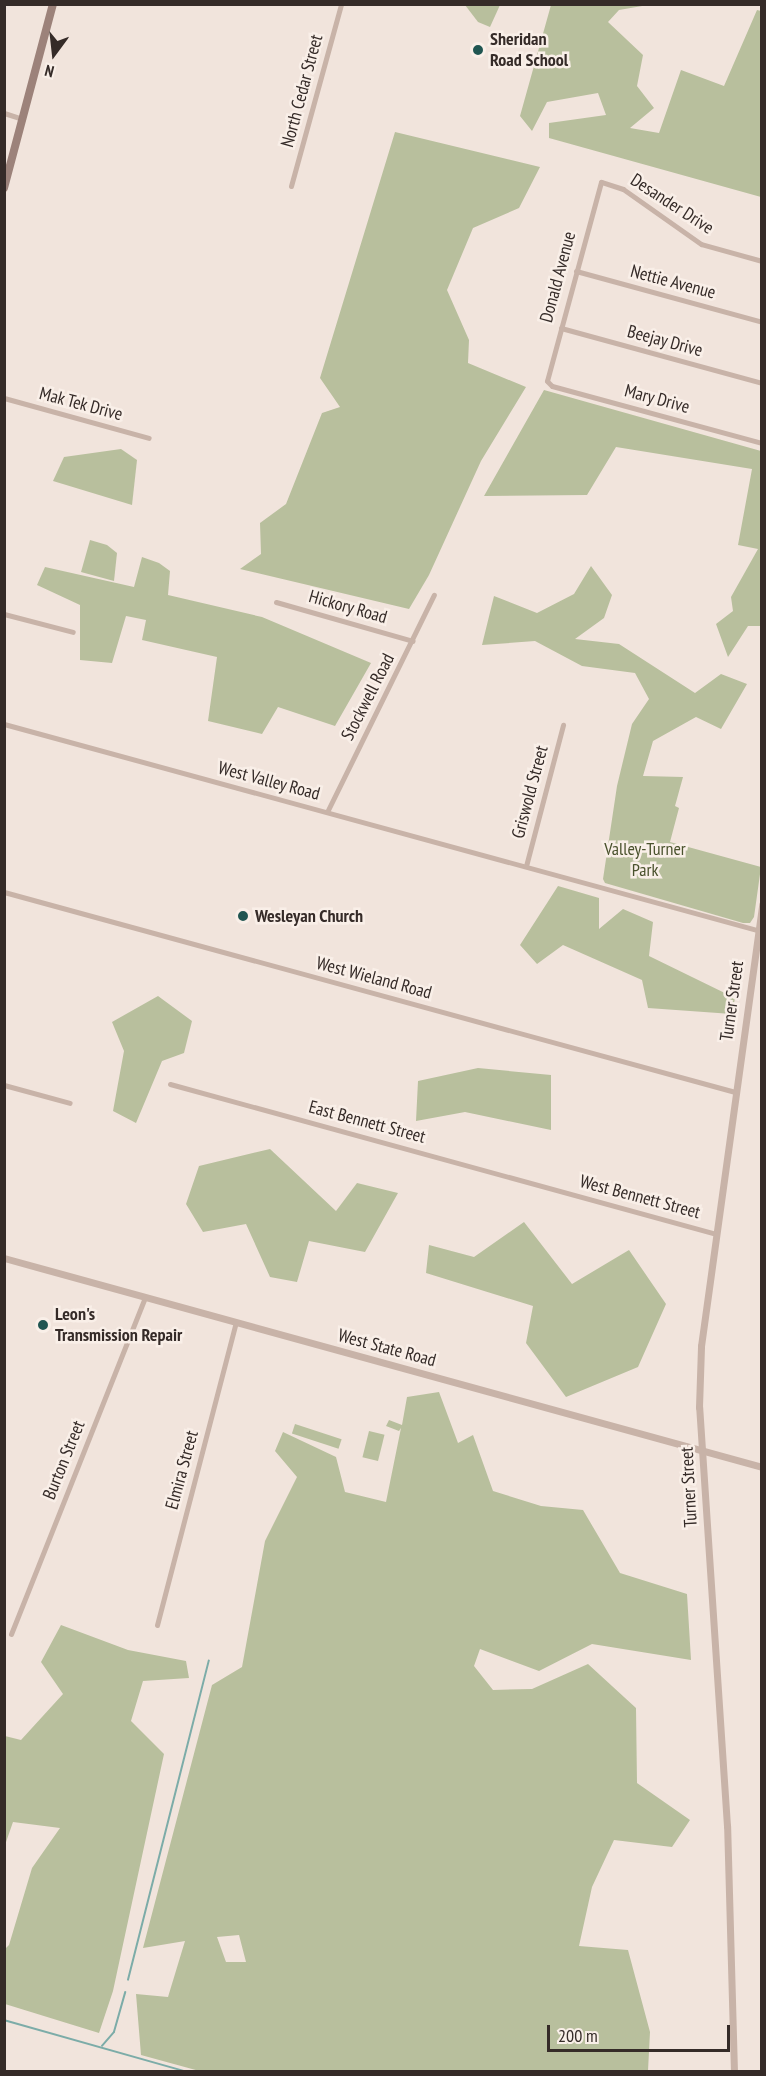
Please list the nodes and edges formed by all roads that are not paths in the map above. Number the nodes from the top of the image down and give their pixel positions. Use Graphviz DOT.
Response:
graph roads {
  1 [pos="53,4"];
  2 [pos="341,4"];
  3 [pos="4,113"];
  4 [pos="23,119"];
  5 [pos="601,182"];
  6 [pos="291,186"];
  7 [pos="4,188"];
  8 [pos="762,261"];
  9 [pos="576,271"];
  10 [pos="762,322"];
  11 [pos="561,328"];
  12 [pos="547,381"];
  13 [pos="762,383"];
  14 [pos="4,398"];
  15 [pos="149,438"];
  16 [pos="762,443"];
  17 [pos="434,595"];
  18 [pos="276,602"];
  19 [pos="4,614"];
  20 [pos="73,632"];
  21 [pos="412,641"];
  22 [pos="4,724"];
  23 [pos="563,724"];
  24 [pos="327,812"];
  25 [pos="526,866"];
  26 [pos="4,892"];
  27 [pos="762,904"];
  28 [pos="757,930"];
  29 [pos="170,1084"];
  30 [pos="4,1085"];
  31 [pos="735,1092"];
  32 [pos="70,1103"];
  33 [pos="556,1190"];
  34 [pos="716,1234"];
  35 [pos="4,1258"];
  36 [pos="145,1297"];
  37 [pos="236,1322"];
  38 [pos="703,1451"];
  39 [pos="762,1467"];
  40 [pos="157,1625"];
  41 [pos="12,1634"];
  42 [pos="734,2072"];
  1 -- 4 [label="main road"];
  2 -- 6 [label="street, North Cedar Street"];
  3 -- 4 [label="street"];
  4 -- 7 [label="main road"];
  5 -- 8 [label="street, Desander Drive"];
  5 -- 9 [label="street, Donald Avenue"];
  9 -- 10 [label="street, Nettie Avenue"];
  9 -- 11 [label="street, Donald Avenue"];
  11 -- 12 [label="street, Donald Avenue"];
  11 -- 13 [label="street, Beejay Drive"];
  12 -- 16 [label="street, Mary Drive"];
  14 -- 15 [label="street, Mak Tek Drive"];
  17 -- 21 [label="street, Stockwell Road"];
  18 -- 21 [label="street, Hickory Road"];
  19 -- 20 [label="street"];
  21 -- 24 [label="street, Stockwell Road"];
  22 -- 24 [label="street, West Valley Road"];
  23 -- 25 [label="street, Griswold Street"];
  24 -- 25 [label="street, West Valley Road"];
  25 -- 28 [label="street, West Valley Road"];
  26 -- 31 [label="street, West Wieland Road"];
  27 -- 28 [label="street, Turner Street"];
  28 -- 31 [label="street, Turner Street"];
  29 -- 33 [label="street, East Bennett Street"];
  30 -- 32 [label="street"];
  31 -- 34 [label="street, Turner Street"];
  33 -- 34 [label="street, West Bennett Street"];
  34 -- 38 [label="street, Turner Street"];
  35 -- 36 [label="street, West State Road"];
  36 -- 37 [label="street, West State Road"];
  36 -- 41 [label="street, Burton Street"];
  37 -- 38 [label="street, West State Road"];
  37 -- 40 [label="street, Elmira Street"];
  38 -- 39 [label="street, West State Road"];
  38 -- 42 [label="street, Turner Street"];
}
